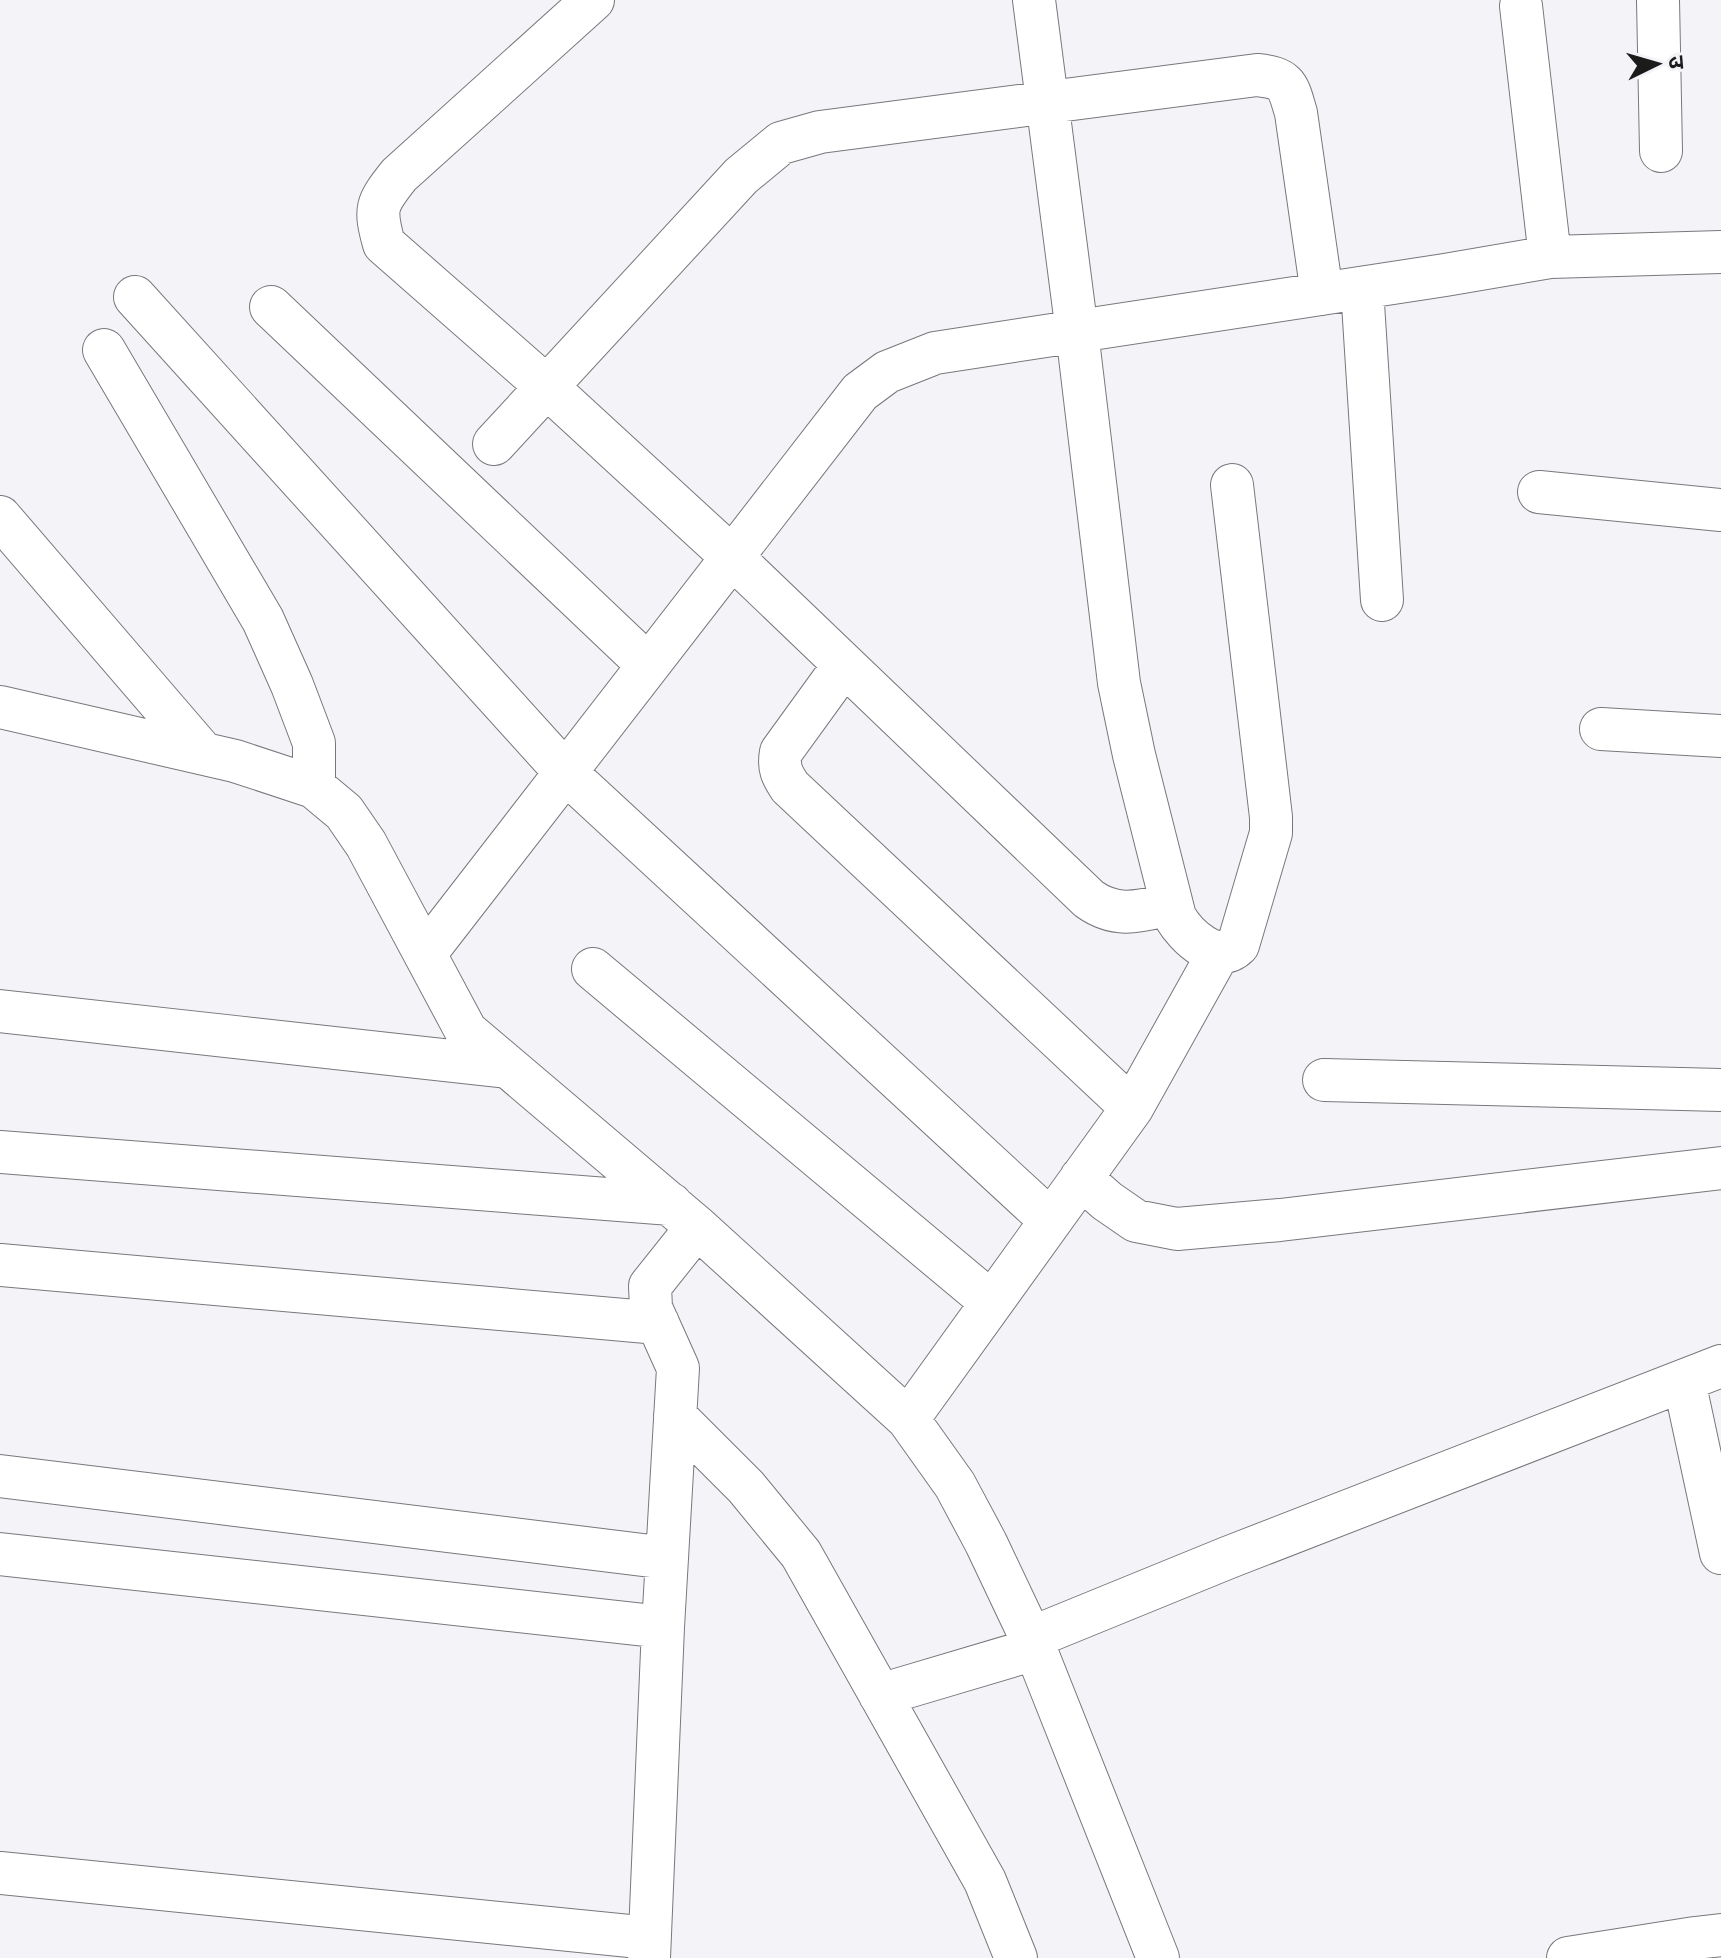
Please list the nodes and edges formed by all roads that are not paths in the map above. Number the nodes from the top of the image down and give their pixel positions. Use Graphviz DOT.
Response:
graph roads {
  1 [pos="593,0"];
  2 [pos="1034,0"];
  3 [pos="1658,0"];
  4 [pos="1521,6"];
  5 [pos="1047,102"];
  6 [pos="1661,151"];
  7 [pos="1721,252"];
  8 [pos="1550,257"];
  9 [pos="1342,291"];
  10 [pos="135,297"];
  11 [pos="271,307"];
  12 [pos="1077,332"];
  13 [pos="104,350"];
  14 [pos="547,387"];
  15 [pos="494,444"];
  16 [pos="1232,485"];
  17 [pos="1539,492"];
  18 [pos="1721,510"];
  19 [pos="0,517"];
  20 [pos="732,557"];
  21 [pos="1382,600"];
  22 [pos="648,665"];
  23 [pos="844,665"];
  24 [pos="0,707"];
  25 [pos="1601,729"];
  26 [pos="1721,736"];
  27 [pos="203,753"];
  28 [pos="565,772"];
  29 [pos="314,787"];
  30 [pos="1171,904"];
  31 [pos="1219,952"];
  32 [pos="425,954"];
  33 [pos="593,969"];
  34 [pos="0,1011"];
  35 [pos="507,1067"];
  36 [pos="1324,1080"];
  37 [pos="1721,1090"];
  38 [pos="1132,1108"];
  39 [pos="0,1152"];
  40 [pos="1721,1168"];
  41 [pos="1081,1178"];
  42 [pos="684,1216"];
  43 [pos="1050,1220"];
  44 [pos="0,1265"];
  45 [pos="991,1302"];
  46 [pos="658,1323"];
  47 [pos="1702,1374"];
  48 [pos="675,1416"];
  49 [pos="908,1419"];
  50 [pos="0,1476"];
  51 [pos="1721,1553"];
  52 [pos="0,1554"];
  53 [pos="667,1558"];
  54 [pos="663,1627"];
  55 [pos="1033,1644"];
  56 [pos="880,1695"];
  57 [pos="0,1873"];
  58 [pos="1721,1935"];
  59 [pos="649,1948"];
  60 [pos="1016,1958"];
  61 [pos="1158,1958"];
  62 [pos="1568,1958"];
  1 -- 14 [label="street"];
  2 -- 5 [label="street"];
  3 -- 6 [label="street"];
  4 -- 8 [label="street"];
  5 -- 9 [label="street"];
  5 -- 12 [label="street"];
  5 -- 14 [label="street"];
  7 -- 8 [label="street"];
  8 -- 9 [label="street"];
  9 -- 12 [label="street"];
  9 -- 21 [label="street"];
  10 -- 28 [label="street"];
  11 -- 22 [label="street"];
  12 -- 20 [label="street"];
  12 -- 30 [label="street"];
  13 -- 29 [label="street"];
  14 -- 15 [label="street"];
  14 -- 20 [label="street"];
  16 -- 31 [label="street"];
  17 -- 18 [label="street"];
  19 -- 27 [label="street"];
  20 -- 22 [label="street"];
  20 -- 23 [label="street"];
  22 -- 28 [label="street"];
  23 -- 30 [label="street"];
  23 -- 38 [label="street"];
  24 -- 27 [label="street"];
  25 -- 26 [label="street"];
  27 -- 29 [label="street"];
  28 -- 32 [label="street"];
  28 -- 43 [label="street"];
  29 -- 32 [label="street"];
  30 -- 31 [label="street"];
  31 -- 38 [label="street"];
  32 -- 35 [label="street"];
  33 -- 45 [label="street"];
  34 -- 35 [label="street"];
  35 -- 42 [label="street"];
  36 -- 37 [label="street"];
  38 -- 41 [label="street"];
  39 -- 42 [label="street"];
  40 -- 41 [label="street"];
  41 -- 43 [label="street"];
  42 -- 46 [label="street"];
  42 -- 49 [label="street"];
  43 -- 45 [label="street"];
  44 -- 46 [label="street"];
  45 -- 49 [label="street"];
  46 -- 48 [label="street"];
  47 -- 51 [label="street"];
  47 -- 55 [label="street"];
  48 -- 53 [label="street"];
  48 -- 56 [label="street"];
  49 -- 55 [label="street"];
  50 -- 53 [label="street"];
  52 -- 54 [label="street"];
  53 -- 54 [label="street"];
  54 -- 59 [label="street"];
  55 -- 56 [label="street"];
  55 -- 61 [label="street"];
  56 -- 60 [label="street"];
  57 -- 59 [label="street"];
  58 -- 62 [label="street"];
}
